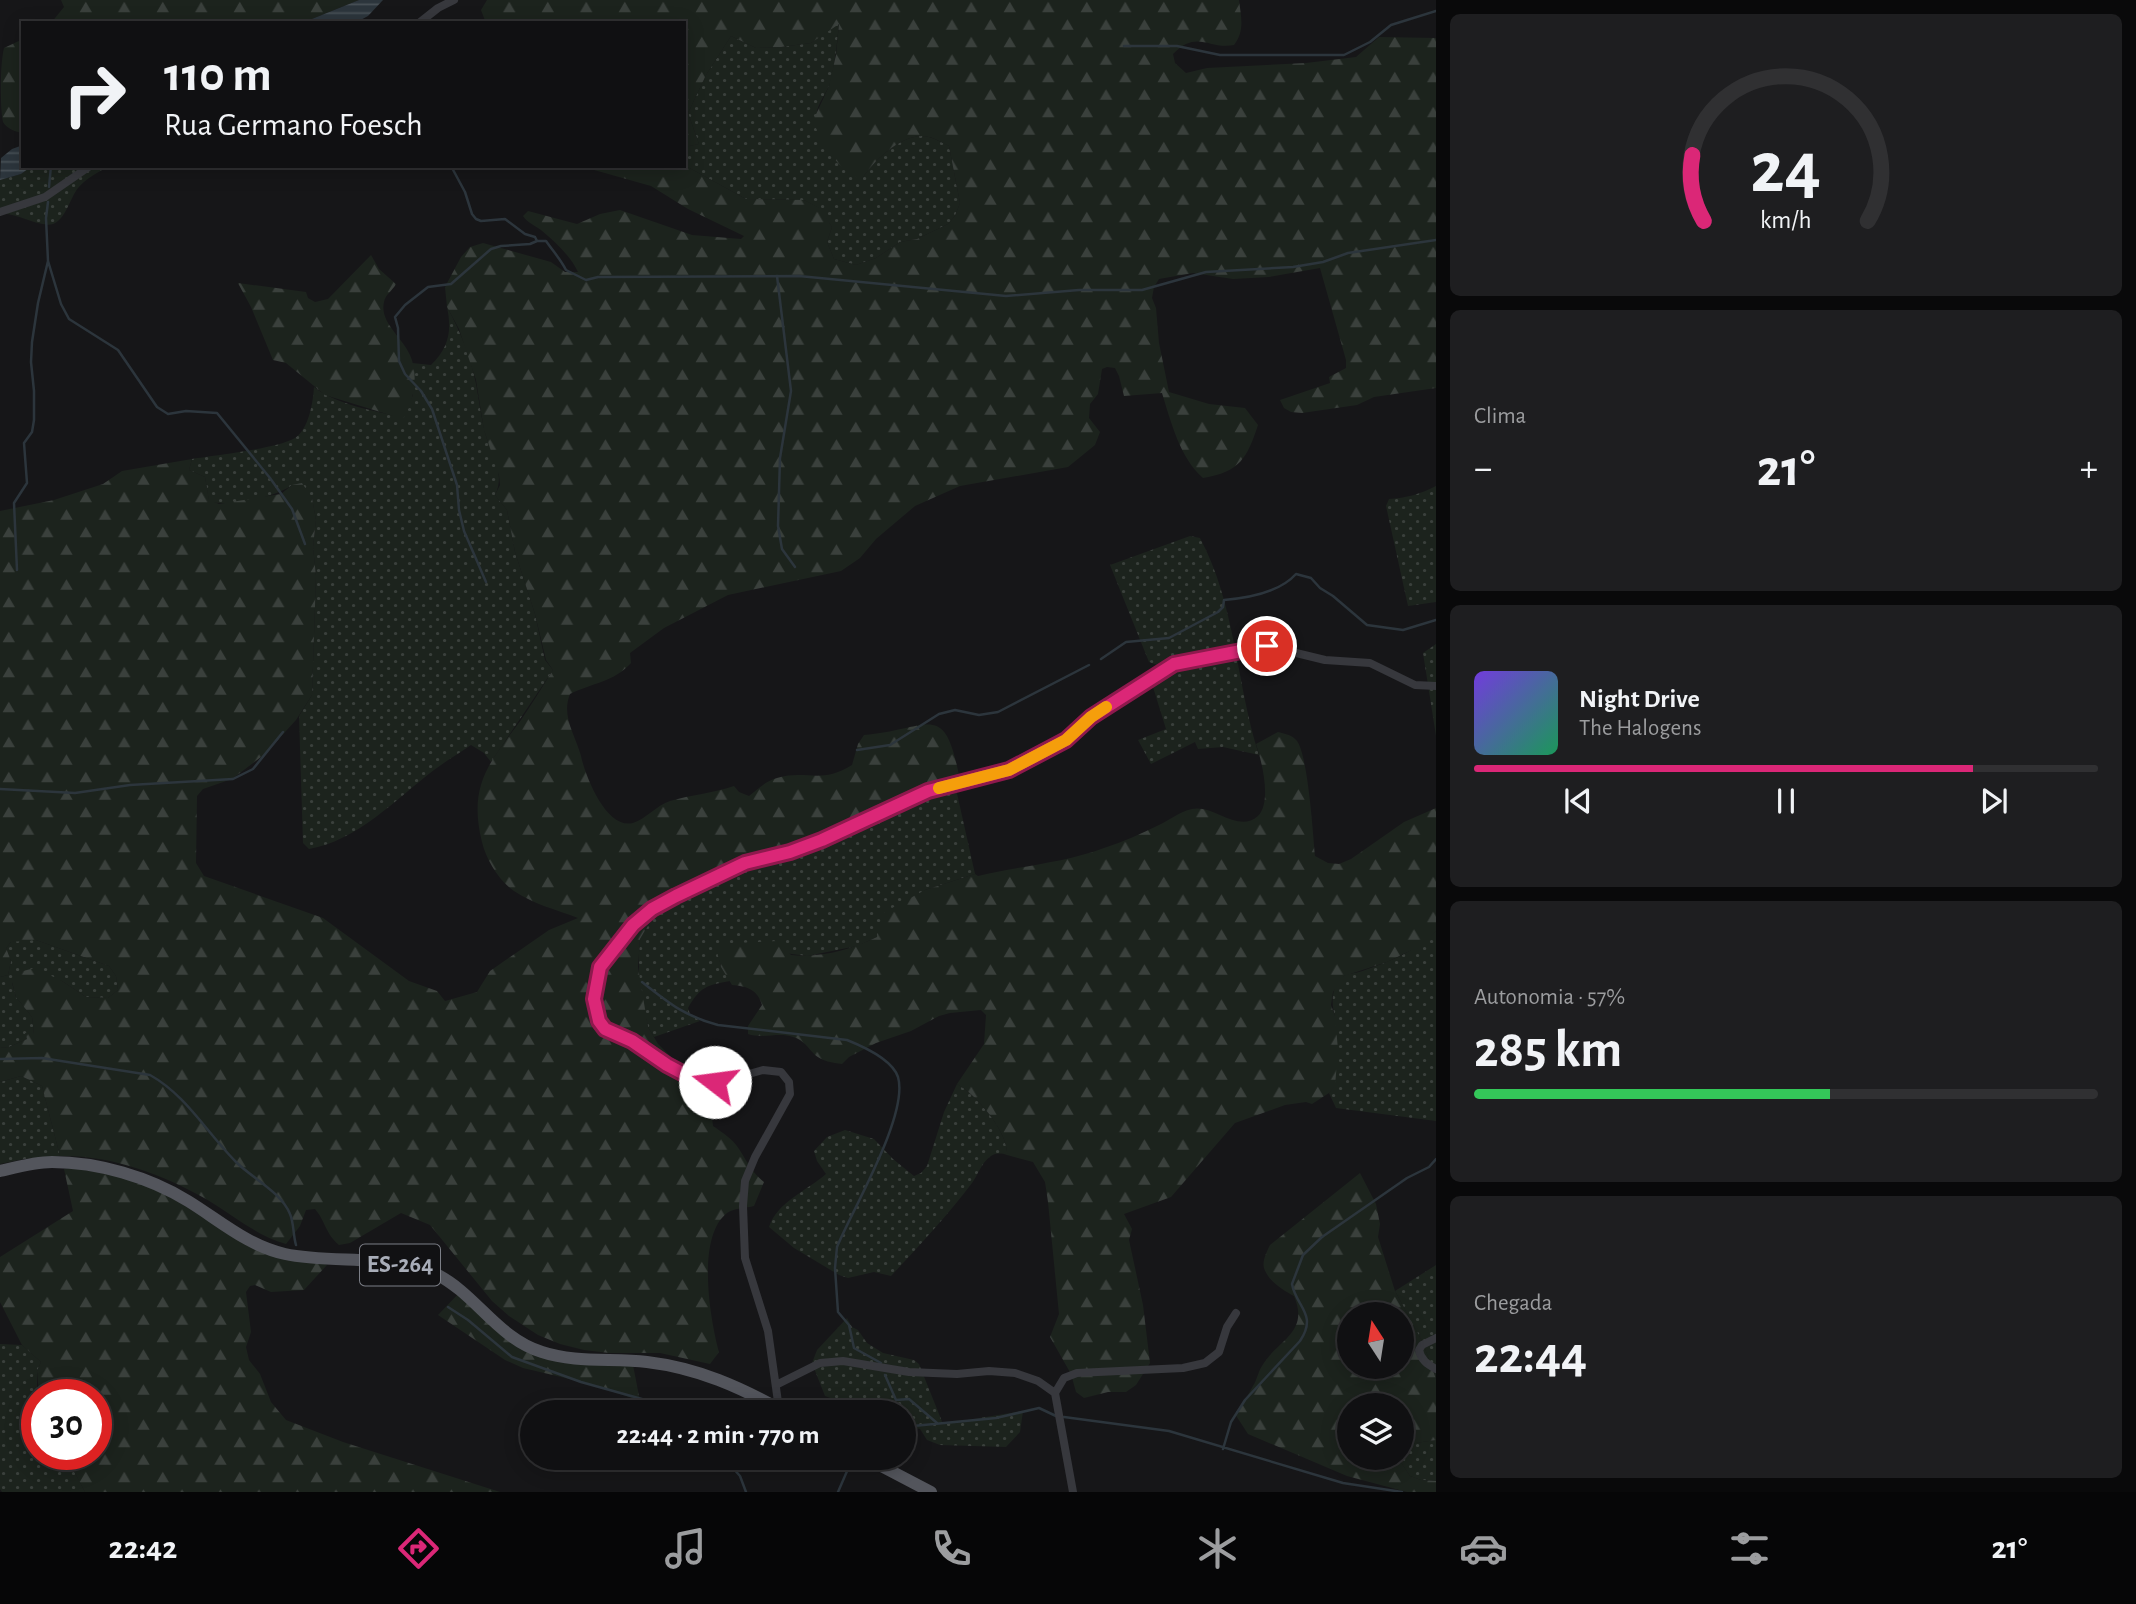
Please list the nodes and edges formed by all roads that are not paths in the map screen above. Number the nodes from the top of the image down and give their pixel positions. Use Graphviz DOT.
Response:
graph roads {
  1 [pos="454,0"];
  2 [pos="422,21"];
  3 [pos="87,168"];
  4 [pos="0,212"];
  5 [pos="1436,686"];
  6 [pos="0,1171"];
  7 [pos="1236,1313"];
  8 [pos="1436,1338"];
  9 [pos="1436,1369"];
  10 [pos="776,1385"];
  11 [pos="1055,1393"];
  12 [pos="762,1400"];
  13 [pos="779,1400"];
  14 [pos="889,1470"];
  15 [pos="931,1492"];
  16 [pos="1073,1492"];
  1 -- 2 [label="street"];
  3 -- 4 [label="street"];
  5 -- 10 [label="street"];
  6 -- 12 [label="main road, ES-264"];
  7 -- 11 [label="street"];
  8 -- 9 [label="street"];
  10 -- 11 [label="street"];
  10 -- 13 [label="street"];
  11 -- 16 [label="street"];
  14 -- 15 [label="main road"];
}
